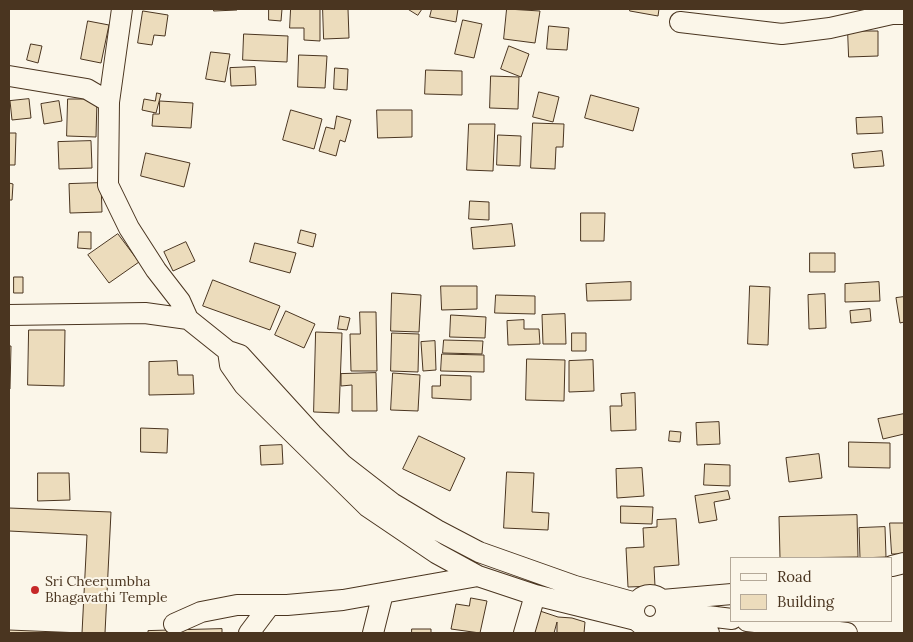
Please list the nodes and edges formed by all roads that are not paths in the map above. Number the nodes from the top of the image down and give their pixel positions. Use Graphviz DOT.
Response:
graph roads {
  1 [pos="122,9"];
  2 [pos="904,14"];
  3 [pos="680,22"];
  4 [pos="9,76"];
  5 [pos="109,102"];
  6 [pos="9,315"];
  7 [pos="188,320"];
  8 [pos="228,351"];
  9 [pos="478,576"];
  10 [pos="383,594"];
  11 [pos="535,595"];
  12 [pos="730,595"];
  13 [pos="270,605"];
  14 [pos="636,611"];
  15 [pos="665,618"];
  16 [pos="730,619"];
  17 [pos="755,622"];
  18 [pos="174,624"];
  19 [pos="249,633"];
  20 [pos="372,633"];
  21 [pos="524,633"];
  22 [pos="709,633"];
  23 [pos="847,633"];
  1 -- 5 [label="street"];
  2 -- 3 [label="street"];
  4 -- 5 [label="street"];
  5 -- 7 [label="street"];
  6 -- 7 [label="street"];
  7 -- 8 [label="street"];
  8 -- 9 [label="street"];
  8 -- 14 [label="street"];
  9 -- 10 [label="street"];
  9 -- 11 [label="street"];
  10 -- 13 [label="street"];
  10 -- 20 [label="street"];
  11 -- 14 [label="street"];
  11 -- 21 [label="street"];
  12 -- 15 [label="street"];
  13 -- 18 [label="street"];
  13 -- 19 [label="street"];
  14 -- 15 [label="street"];
  14 -- 15 [label="street"];
  15 -- 16 [label="street"];
  15 -- 22 [label="street"];
  17 -- 23 [label="street"];
}
